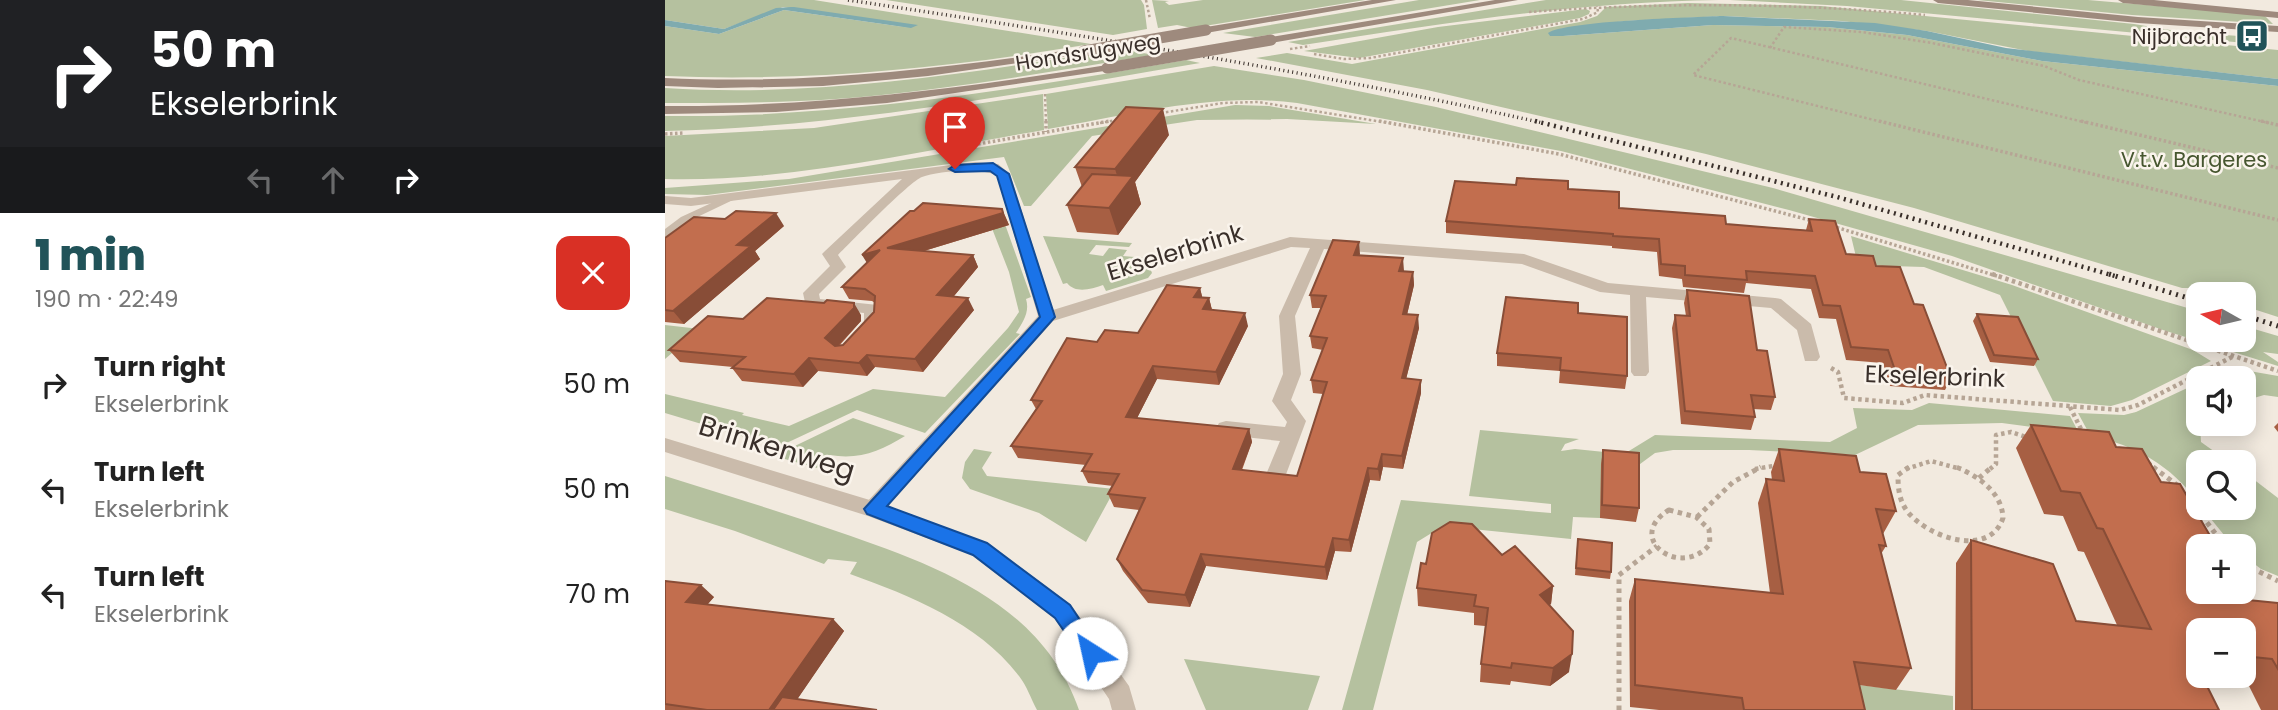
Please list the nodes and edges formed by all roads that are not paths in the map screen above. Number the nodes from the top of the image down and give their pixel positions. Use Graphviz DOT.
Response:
graph roads {
  1 [pos="1391,0"];
  2 [pos="1513,0"];
  3 [pos="1938,0"];
  4 [pos="2123,0"];
  5 [pos="2278,15"];
  6 [pos="2278,29"];
  7 [pos="665,82"];
  8 [pos="665,110"];
  9 [pos="916,174"];
  10 [pos="731,197"];
  11 [pos="667,202"];
  12 [pos="665,234"];
  13 [pos="1319,244"];
  14 [pos="1638,291"];
  15 [pos="1047,317"];
  16 [pos="854,341"];
  17 [pos="1811,357"];
  18 [pos="1640,372"];
  19 [pos="1211,426"];
  20 [pos="1292,435"];
  21 [pos="665,445"];
  22 [pos="1275,477"];
  23 [pos="873,509"];
  24 [pos="1124,710"];
  1 -- 7 [label="main road, Hondsrugweg, bridge"];
  2 -- 8 [label="main road, Hondsrugweg, bridge"];
  3 -- 6 [label="main road"];
  4 -- 5 [label="main road"];
  9 -- 10 [label="street"];
  9 -- 15 [label="street"];
  9 -- 16 [label="street"];
  10 -- 11 [label="street"];
  10 -- 12 [label="lane"];
  13 -- 14 [label="street, Ekselerbrink"];
  13 -- 15 [label="street, Ekselerbrink"];
  13 -- 20 [label="street"];
  14 -- 17 [label="street, Ekselerbrink"];
  14 -- 18 [label="street"];
  15 -- 23 [label="street"];
  19 -- 20 [label="street"];
  20 -- 22 [label="street"];
  21 -- 23 [label="street, Brinkenweg"];
  23 -- 24 [label="street, Brinkenweg"];
}
